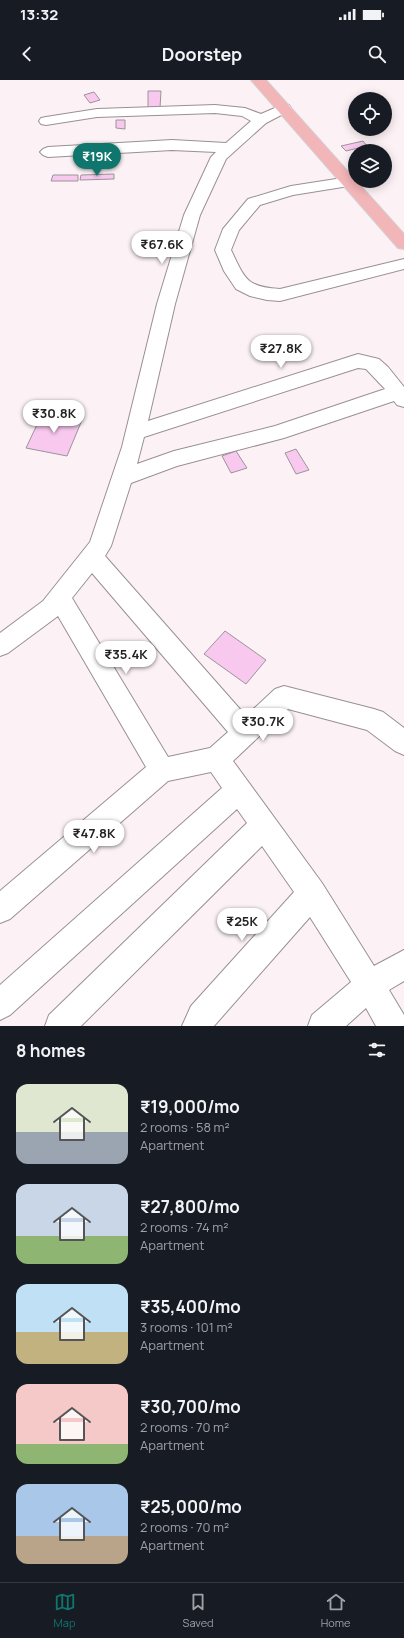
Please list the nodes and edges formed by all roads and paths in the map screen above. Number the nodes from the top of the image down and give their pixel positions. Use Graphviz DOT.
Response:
graph roads {
  1 [pos="258,80"];
  2 [pos="284,108"];
  3 [pos="261,120"];
  4 [pos="46,121"];
  5 [pos="229,148"];
  6 [pos="48,152"];
  7 [pos="348,181"];
  8 [pos="348,182"];
  9 [pos="354,188"];
  10 [pos="404,244"];
  11 [pos="404,264"];
  12 [pos="401,396"];
  13 [pos="136,432"];
  14 [pos="122,478"];
  15 [pos="92,557"];
  16 [pos="59,597"];
  17 [pos="0,646"];
  18 [pos="245,733"];
  19 [pos="404,743"];
  20 [pos="217,759"];
  21 [pos="162,770"];
  22 [pos="239,790"];
  23 [pos="264,825"];
  24 [pos="312,894"];
  25 [pos="0,909"];
  26 [pos="404,964"];
  27 [pos="370,985"];
  28 [pos="0,1005"];
  29 [pos="60,1026"];
  30 [pos="197,1026"];
  31 [pos="323,1026"];
  32 [pos="393,1026"];
  1 -- 2 [label="main road"];
  2 -- 3 [label="street"];
  2 -- 7 [label="main road"];
  3 -- 4 [label="street"];
  3 -- 5 [label="street"];
  5 -- 6 [label="street"];
  5 -- 13 [label="street"];
  8 -- 11 [label="street"];
  9 -- 10 [label="main road"];
  12 -- 13 [label="street"];
  12 -- 14 [label="street"];
  13 -- 14 [label="street"];
  14 -- 15 [label="street"];
  15 -- 16 [label="street"];
  15 -- 18 [label="street"];
  16 -- 17 [label="street"];
  16 -- 21 [label="street"];
  18 -- 19 [label="street"];
  18 -- 20 [label="street"];
  20 -- 21 [label="street"];
  20 -- 22 [label="street"];
  21 -- 25 [label="street"];
  22 -- 23 [label="street"];
  22 -- 28 [label="street"];
  23 -- 24 [label="street"];
  23 -- 29 [label="street"];
  24 -- 27 [label="street"];
  24 -- 30 [label="street"];
  26 -- 27 [label="street"];
  27 -- 31 [label="street"];
  27 -- 32 [label="street"];
}
